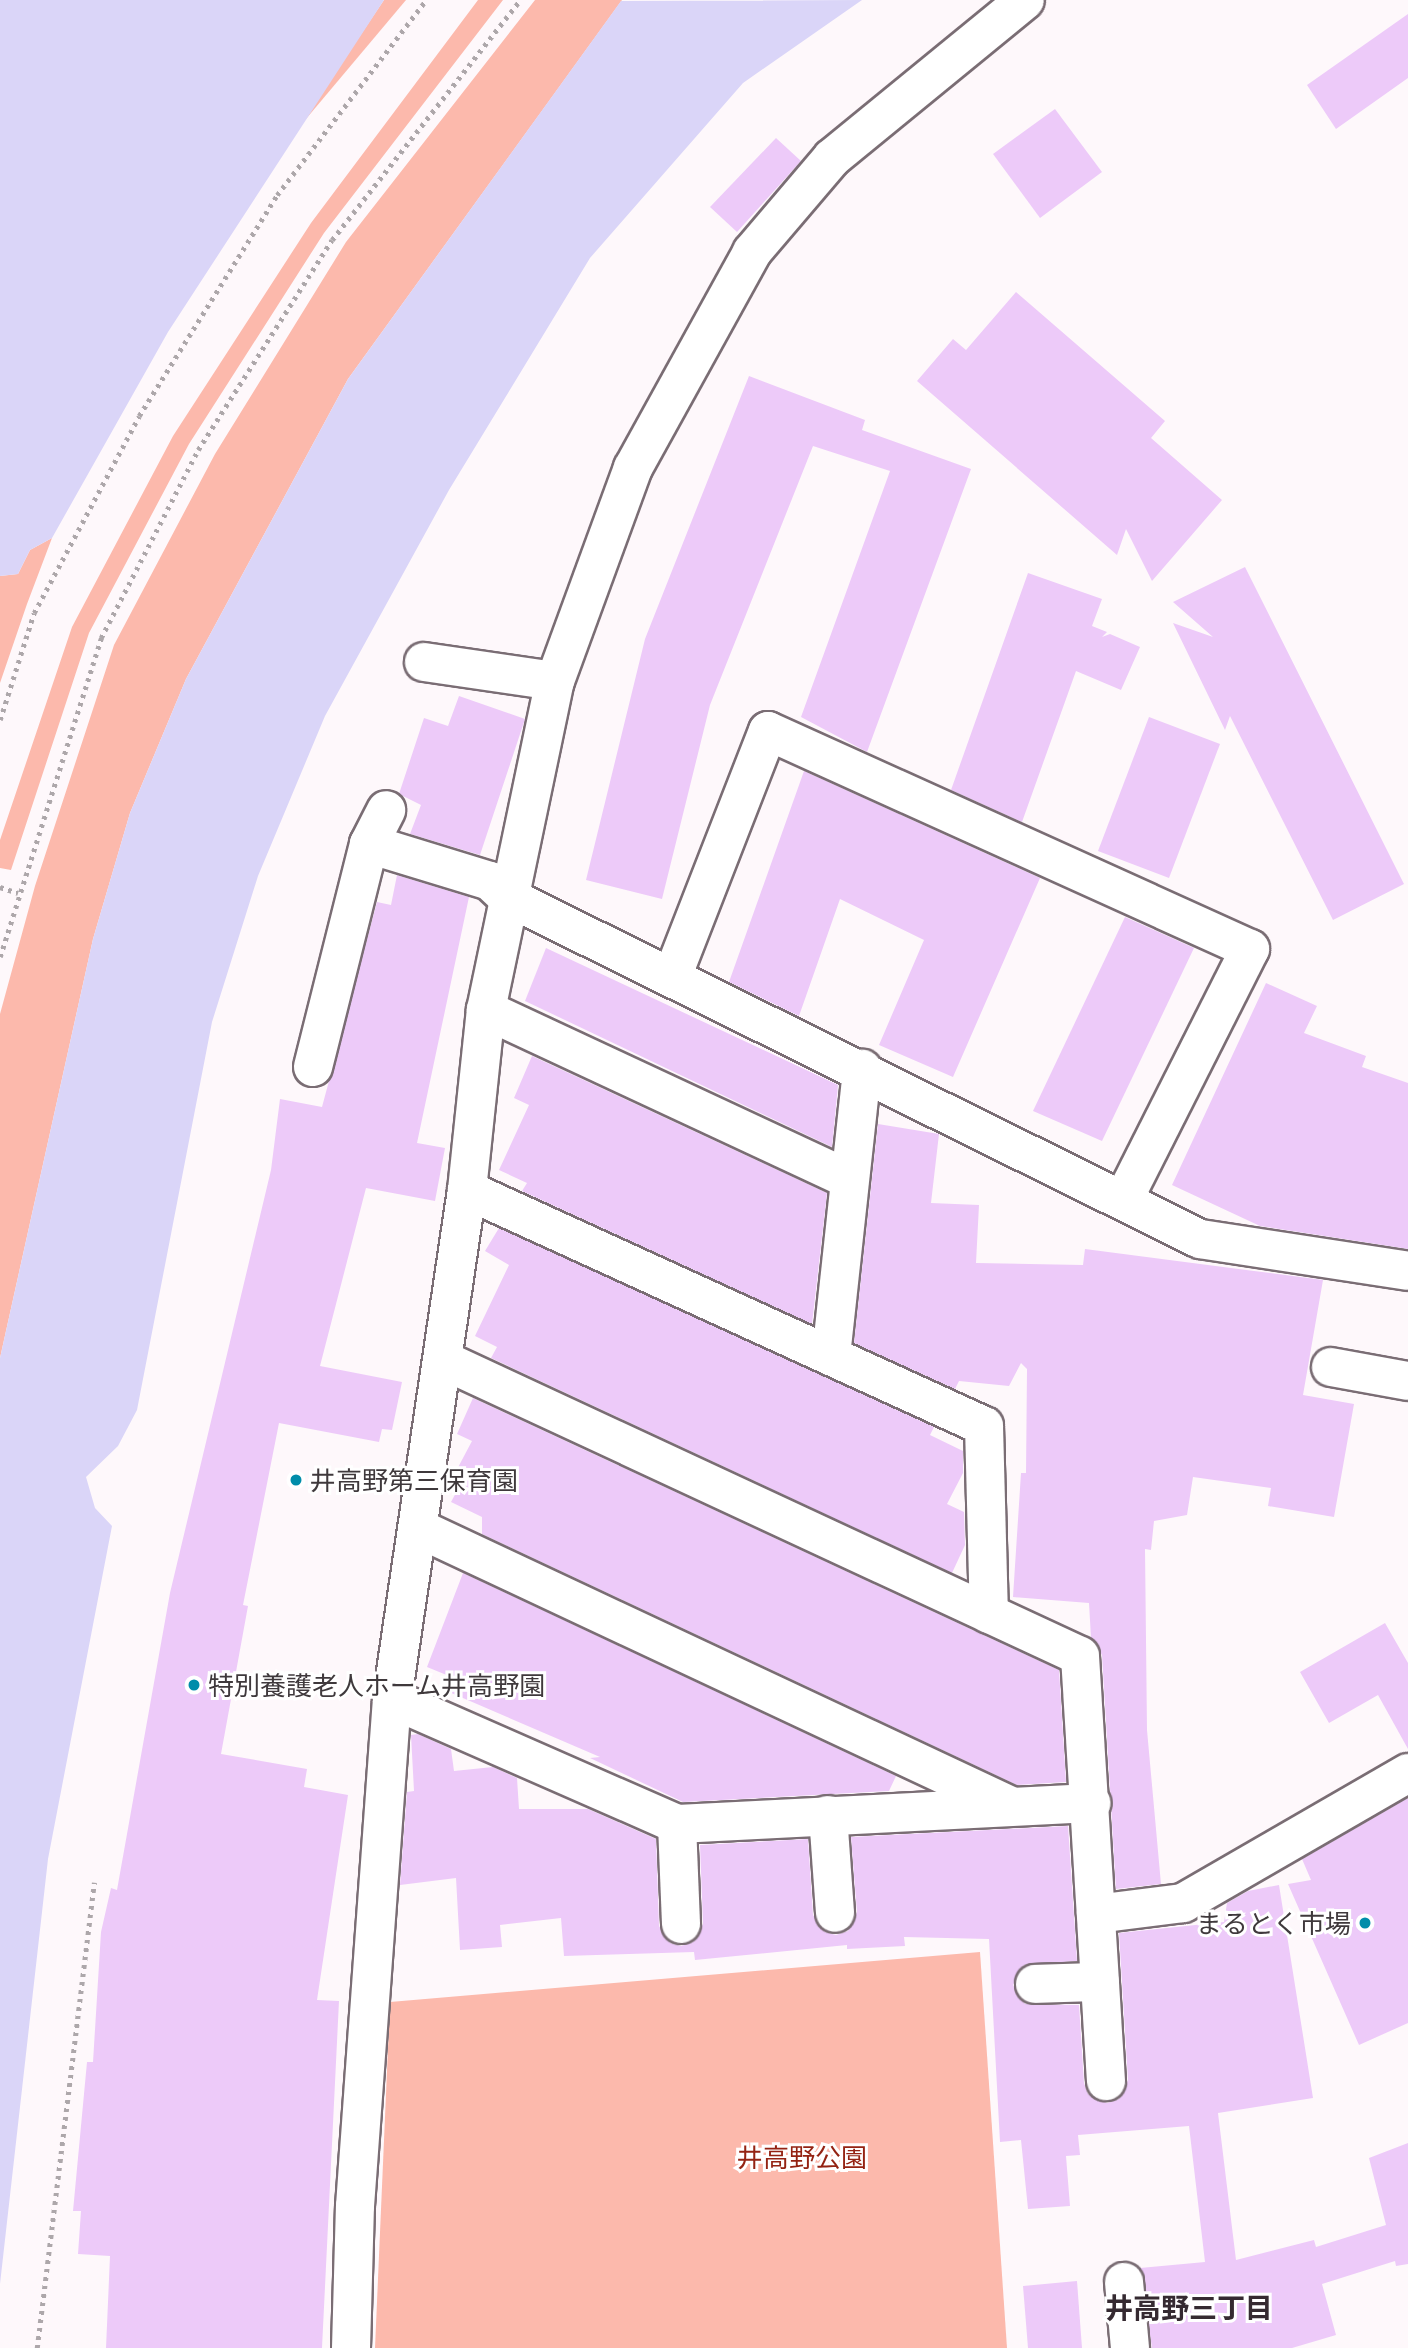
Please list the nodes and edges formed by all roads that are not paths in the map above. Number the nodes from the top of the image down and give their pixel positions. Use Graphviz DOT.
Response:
graph roads {
  1 [pos="1025,0"];
  2 [pos="424,662"];
  3 [pos="555,681"];
  4 [pos="386,810"];
  5 [pos="369,844"];
  6 [pos="506,896"];
  7 [pos="672,976"];
  8 [pos="486,1010"];
  9 [pos="313,1067"];
  10 [pos="862,1069"];
  11 [pos="847,1178"];
  12 [pos="467,1189"];
  13 [pos="1123,1200"];
  14 [pos="1408,1271"];
  15 [pos="831,1356"];
  16 [pos="443,1360"];
  17 [pos="1331,1367"];
  18 [pos="1408,1381"];
  19 [pos="420,1529"];
  20 [pos="989,1615"];
  21 [pos="393,1699"];
  22 [pos="1408,1773"];
  23 [pos="1091,1803"];
  24 [pos="1015,1808"];
  25 [pos="828,1815"];
  26 [pos="677,1824"];
  27 [pos="835,1913"];
  28 [pos="1097,1914"];
  29 [pos="681,1924"];
  30 [pos="1100,1983"];
  31 [pos="1035,1984"];
  32 [pos="1106,2081"];
  33 [pos="1124,2282"];
  34 [pos="351,2348"];
  35 [pos="1130,2348"];
  1 -- 3 [label="street"];
  2 -- 3 [label="street"];
  3 -- 6 [label="street"];
  4 -- 5 [label="street"];
  5 -- 6 [label="street"];
  5 -- 9 [label="street"];
  6 -- 7 [label="street"];
  6 -- 8 [label="street"];
  7 -- 10 [label="street"];
  7 -- 13 [label="street"];
  8 -- 11 [label="street"];
  8 -- 12 [label="street"];
  10 -- 11 [label="street"];
  10 -- 13 [label="street"];
  11 -- 15 [label="street"];
  12 -- 15 [label="street"];
  12 -- 16 [label="street"];
  13 -- 14 [label="street"];
  15 -- 20 [label="street"];
  16 -- 19 [label="street"];
  16 -- 20 [label="street"];
  17 -- 18 [label="street"];
  19 -- 21 [label="street"];
  19 -- 24 [label="street"];
  20 -- 23 [label="street"];
  21 -- 26 [label="street"];
  21 -- 34 [label="street"];
  22 -- 28 [label="street"];
  23 -- 24 [label="street"];
  23 -- 28 [label="street"];
  24 -- 25 [label="street"];
  25 -- 26 [label="street"];
  25 -- 27 [label="street"];
  26 -- 29 [label="street"];
  28 -- 30 [label="street"];
  30 -- 31 [label="street"];
  30 -- 32 [label="street"];
  33 -- 35 [label="street"];
}
